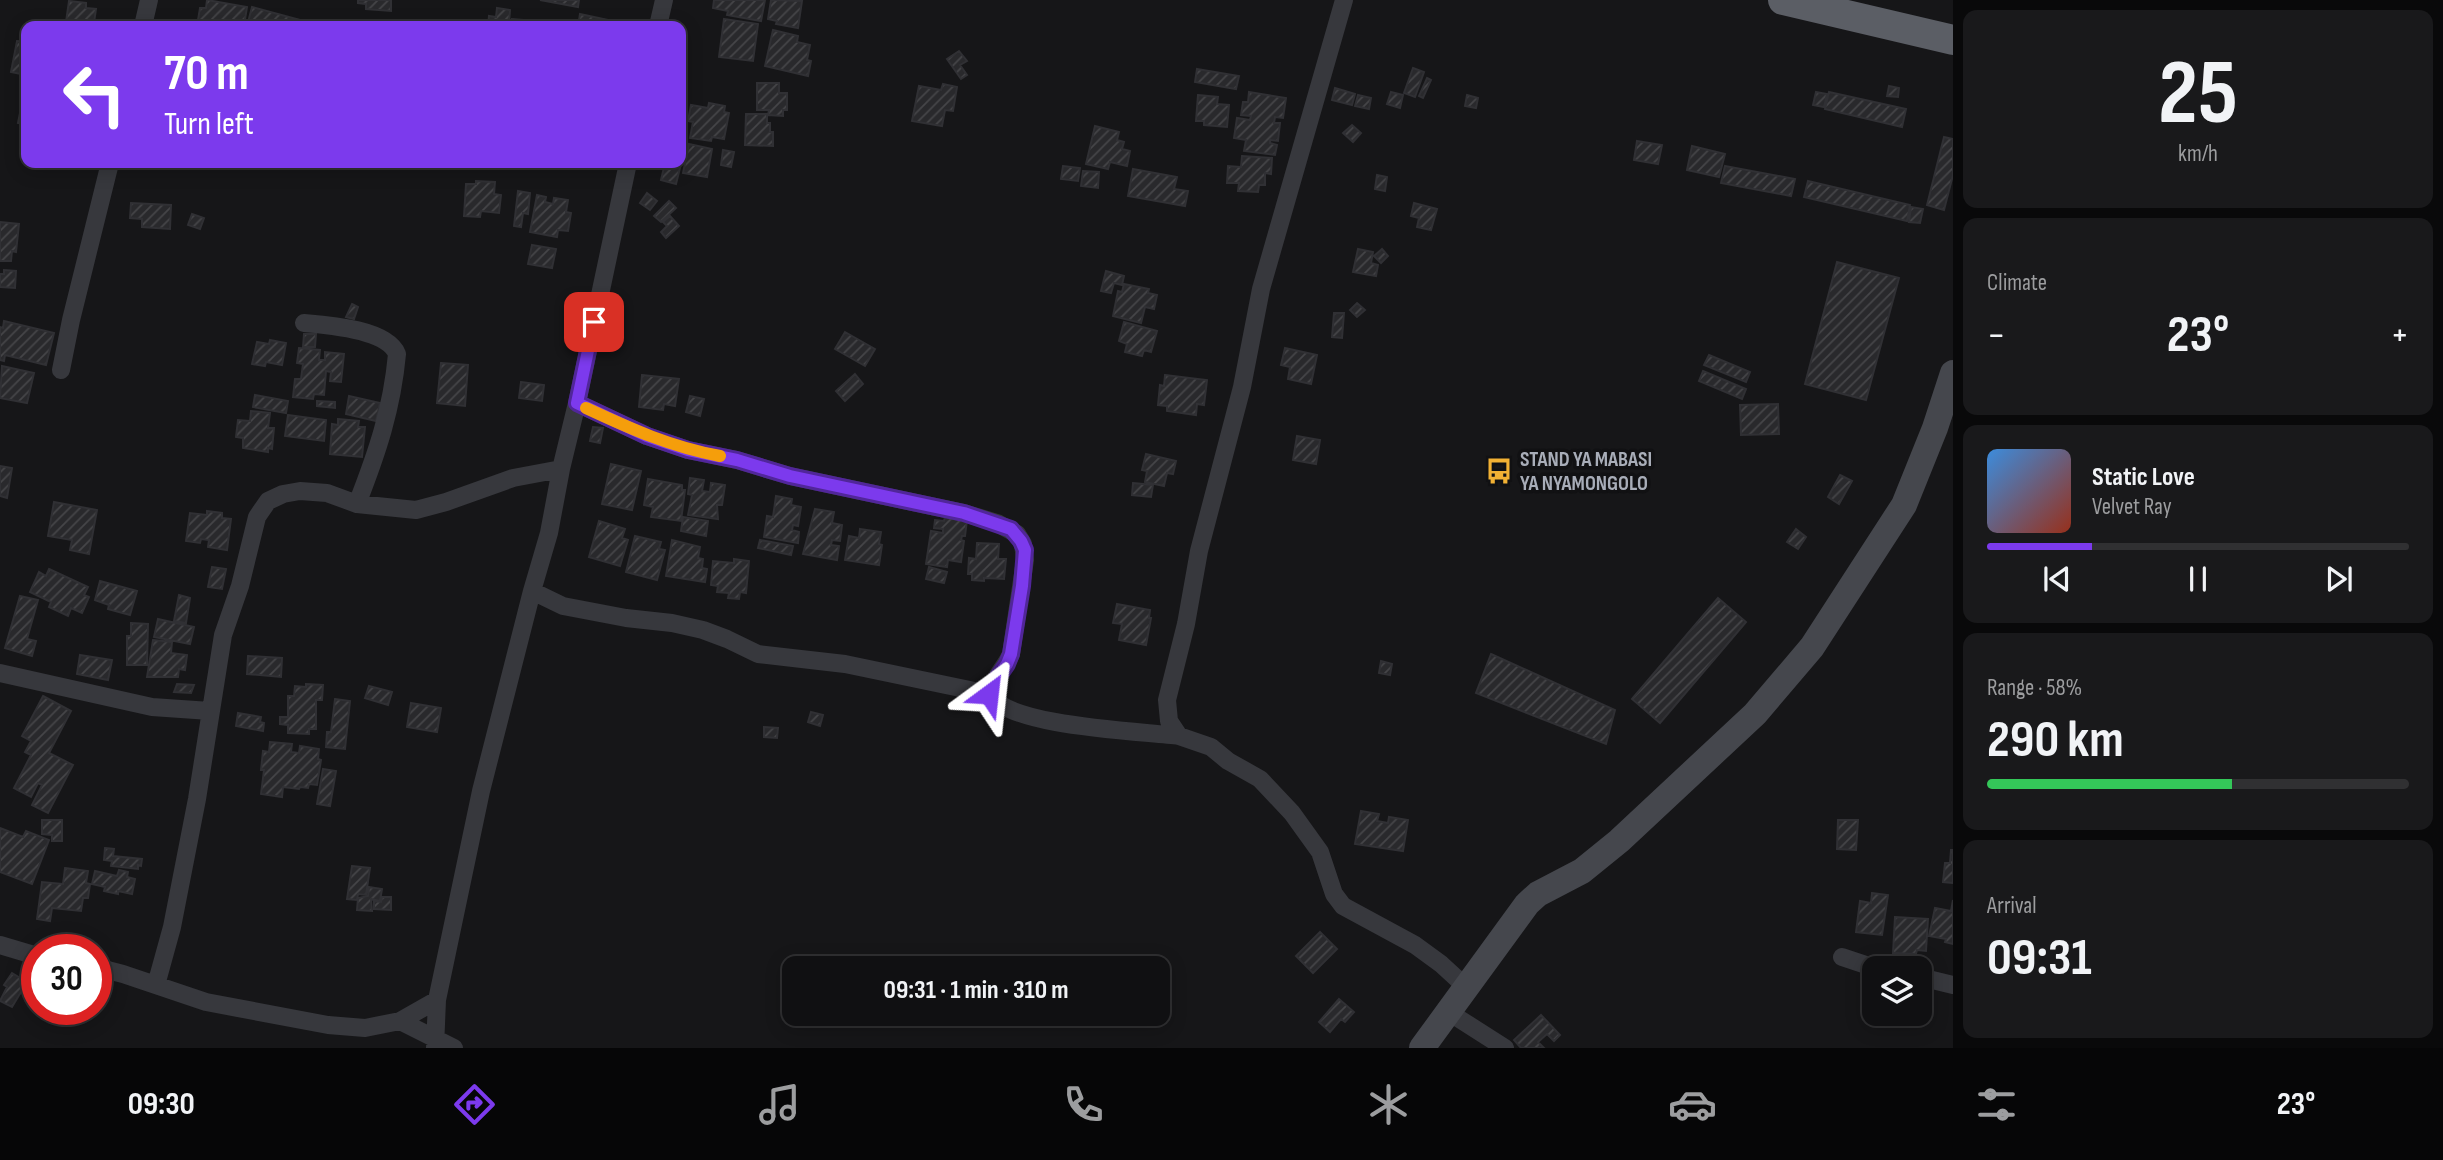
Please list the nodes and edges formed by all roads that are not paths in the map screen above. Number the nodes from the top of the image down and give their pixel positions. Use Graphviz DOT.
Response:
graph roads {
  1 [pos="149,0"];
  2 [pos="664,0"];
  3 [pos="1344,0"];
  4 [pos="1783,0"];
  5 [pos="144,21"];
  6 [pos="659,21"];
  7 [pos="1953,40"];
  8 [pos="109,168"];
  9 [pos="627,168"];
  10 [pos="304,323"];
  11 [pos="61,370"];
  12 [pos="1953,373"];
  13 [pos="577,403"];
  14 [pos="561,469"];
  15 [pos="357,504"];
  16 [pos="532,591"];
  17 [pos="0,673"];
  18 [pos="989,694"];
  19 [pos="1167,700"];
  20 [pos="210,711"];
  21 [pos="1140,731"];
  22 [pos="1179,736"];
  23 [pos="0,945"];
  24 [pos="21,951"];
  25 [pos="1842,957"];
  26 [pos="1862,964"];
  27 [pos="112,972"];
  28 [pos="1932,980"];
  29 [pos="156,985"];
  30 [pos="1953,985"];
  31 [pos="1466,987"];
  32 [pos="438,1000"];
  33 [pos="1450,1013"];
  34 [pos="400,1021"];
  35 [pos="435,1043"];
  36 [pos="454,1048"];
  37 [pos="1422,1048"];
  38 [pos="1505,1048"];
  1 -- 5 [label="street"];
  2 -- 6 [label="street"];
  3 -- 19 [label="street"];
  4 -- 7 [label="highway"];
  8 -- 11 [label="street"];
  9 -- 13 [label="street"];
  10 -- 15 [label="street"];
  12 -- 31 [label="main road"];
  13 -- 14 [label="street"];
  13 -- 18 [label="street"];
  14 -- 15 [label="street"];
  14 -- 16 [label="street"];
  15 -- 20 [label="street"];
  16 -- 18 [label="street"];
  16 -- 32 [label="street"];
  17 -- 20 [label="street"];
  18 -- 21 [label="street"];
  19 -- 21 [label="street"];
  19 -- 22 [label="street"];
  20 -- 29 [label="street"];
  21 -- 22 [label="street"];
  22 -- 31 [label="street"];
  23 -- 24 [label="street"];
  25 -- 26 [label="street"];
  27 -- 29 [label="street"];
  28 -- 30 [label="street"];
  29 -- 34 [label="street"];
  31 -- 33 [label="main road"];
  32 -- 34 [label="street"];
  32 -- 35 [label="street"];
  33 -- 37 [label="main road"];
  33 -- 38 [label="street"];
  34 -- 35 [label="street"];
  35 -- 36 [label="street"];
}
